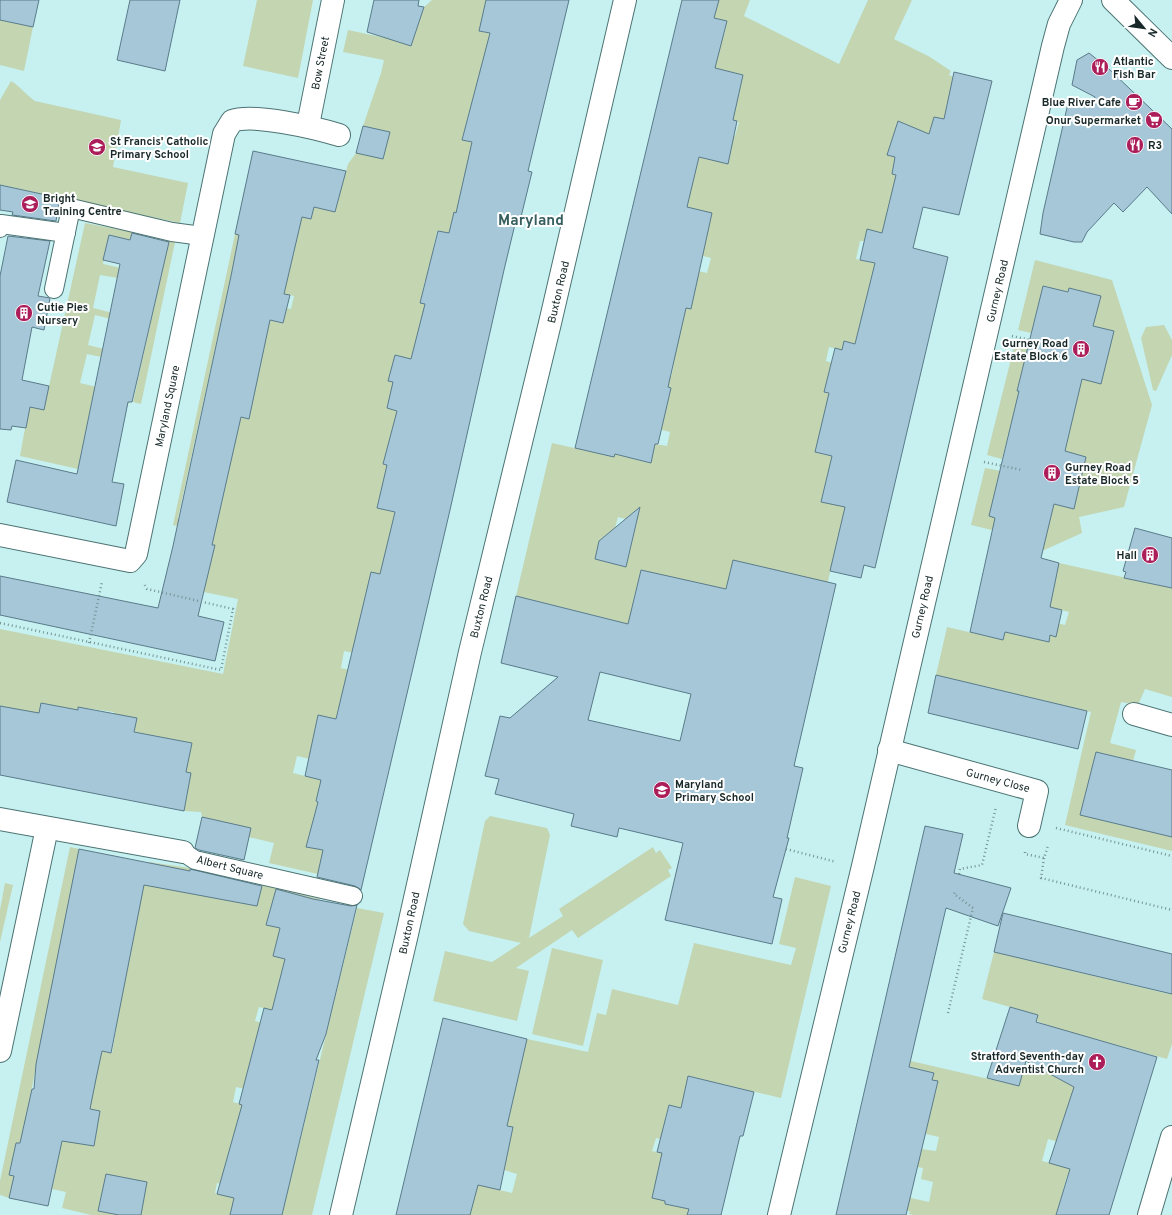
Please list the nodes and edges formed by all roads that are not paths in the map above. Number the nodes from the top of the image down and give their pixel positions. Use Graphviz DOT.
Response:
graph roads {
  1 [pos="332,0"];
  2 [pos="625,0"];
  3 [pos="1071,0"];
  4 [pos="1113,0"];
  5 [pos="1172,58"];
  6 [pos="308,125"];
  7 [pos="339,135"];
  8 [pos="0,228"];
  9 [pos="66,233"];
  10 [pos="202,236"];
  11 [pos="54,290"];
  12 [pos="0,535"];
  13 [pos="1134,714"];
  14 [pos="1172,725"];
  15 [pos="889,750"];
  16 [pos="0,819"];
  17 [pos="1029,826"];
  18 [pos="47,828"];
  19 [pos="183,852"];
  20 [pos="353,896"];
  21 [pos="0,1051"];
  22 [pos="1172,1137"];
  23 [pos="341,1215"];
  24 [pos="779,1215"];
  25 [pos="1149,1215"];
  1 -- 6 [label="street, Bow Street"];
  2 -- 23 [label="street, Buxton Road"];
  3 -- 15 [label="street, Gurney Road"];
  4 -- 5 [label="street"];
  6 -- 7 [label="street"];
  6 -- 10 [label="street, Maryland Square"];
  8 -- 9 [label="lane"];
  9 -- 10 [label="lane"];
  9 -- 11 [label="lane"];
  10 -- 12 [label="street, Maryland Square"];
  13 -- 14 [label="street"];
  15 -- 17 [label="street, Gurney Close"];
  15 -- 24 [label="street, Gurney Road"];
  16 -- 18 [label="street, Albert Square"];
  18 -- 19 [label="street, Albert Square"];
  18 -- 21 [label="street"];
  19 -- 20 [label="lane, Albert Square"];
  22 -- 25 [label="street"];
}
